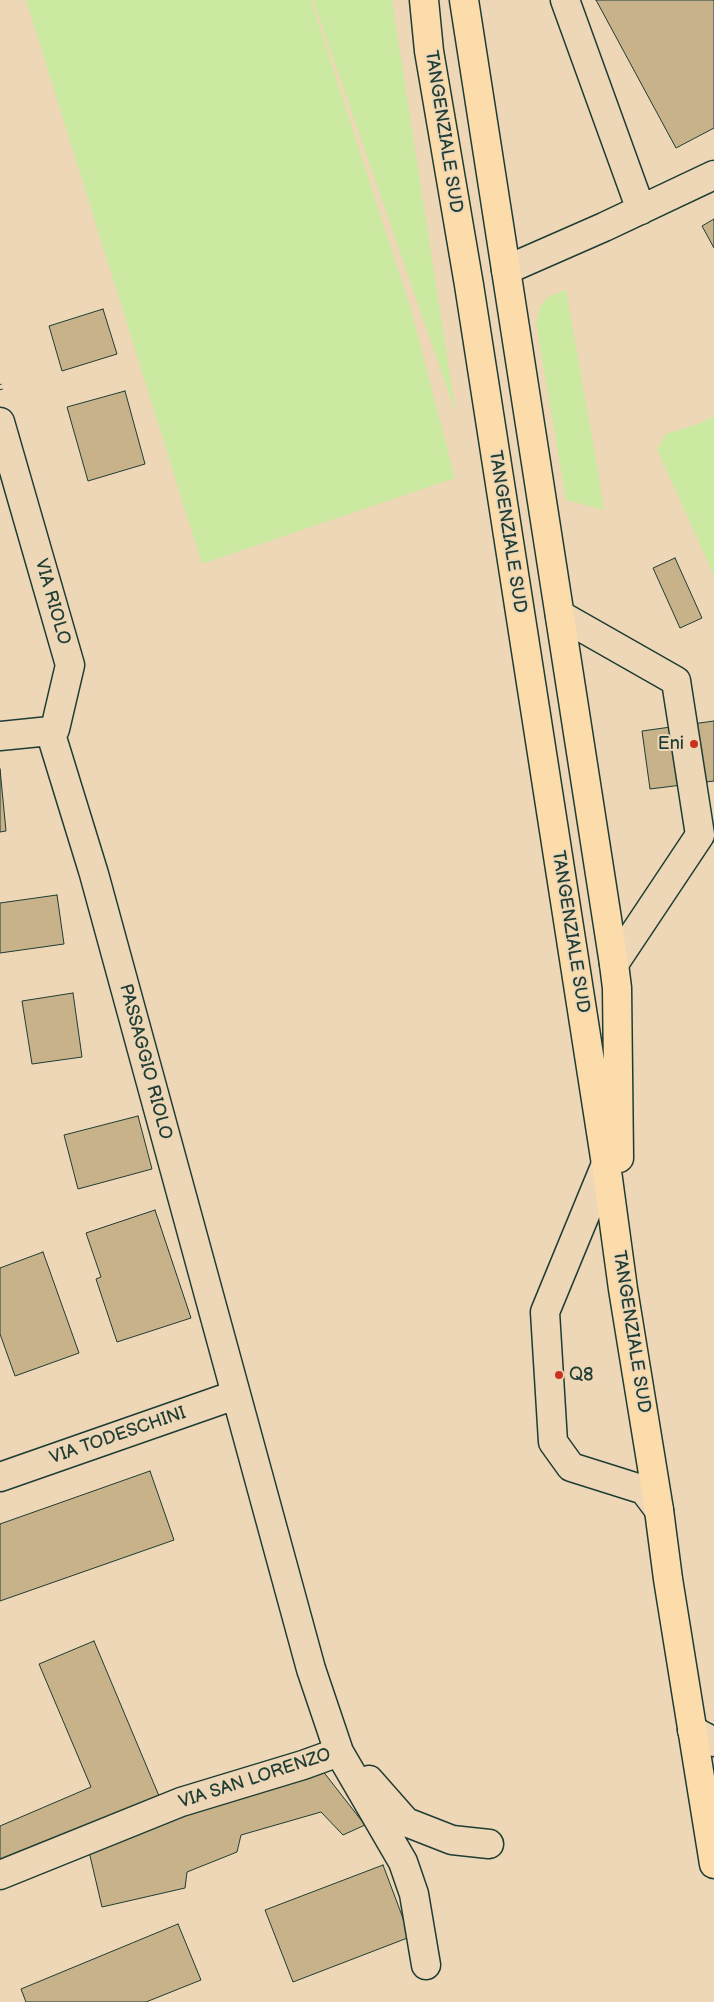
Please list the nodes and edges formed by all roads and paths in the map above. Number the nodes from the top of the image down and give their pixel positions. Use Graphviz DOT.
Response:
graph roads {
  1 [pos="424,0"];
  2 [pos="464,0"];
  3 [pos="565,0"];
  4 [pos="714,175"];
  5 [pos="641,210"];
  6 [pos="506,270"];
  7 [pos="0,422"];
  8 [pos="560,615"];
  9 [pos="50,731"];
  10 [pos="0,736"];
  11 [pos="614,964"];
  12 [pos="606,1164"];
  13 [pos="623,1289"];
  14 [pos="235,1395"];
  15 [pos="0,1477"];
  16 [pos="659,1510"];
  17 [pos="703,1736"];
  18 [pos="339,1752"];
  19 [pos="488,1844"];
  20 [pos="714,1864"];
  21 [pos="0,1875"];
  22 [pos="426,1965"];
  1 -- 12 [label="highway, TANGENZIALE SUD"];
  2 -- 6 [label="highway"];
  3 -- 5 [label="street"];
  4 -- 5 [label="street"];
  5 -- 6 [label="street"];
  6 -- 8 [label="highway"];
  7 -- 9 [label="street, VIA RIOLO"];
  8 -- 11 [label="highway"];
  8 -- 11 [label="street"];
  9 -- 10 [label="street"];
  9 -- 14 [label="street, PASSAGGIO RIOLO"];
  11 -- 13 [label="highway"];
  12 -- 13 [label="highway, TANGENZIALE SUD"];
  12 -- 16 [label="street"];
  13 -- 16 [label="highway, TANGENZIALE SUD"];
  14 -- 15 [label="street, VIA TODESCHINI"];
  14 -- 18 [label="street, PASSAGGIO RIOLO"];
  16 -- 17 [label="highway, TANGENZIALE SUD"];
  17 -- 20 [label="highway, TANGENZIALE SUD"];
  18 -- 19 [label="street, VIA SAN LORENZO"];
  18 -- 21 [label="street, VIA SAN LORENZO"];
  18 -- 22 [label="street, PASSAGGIO RIOLO"];
}
